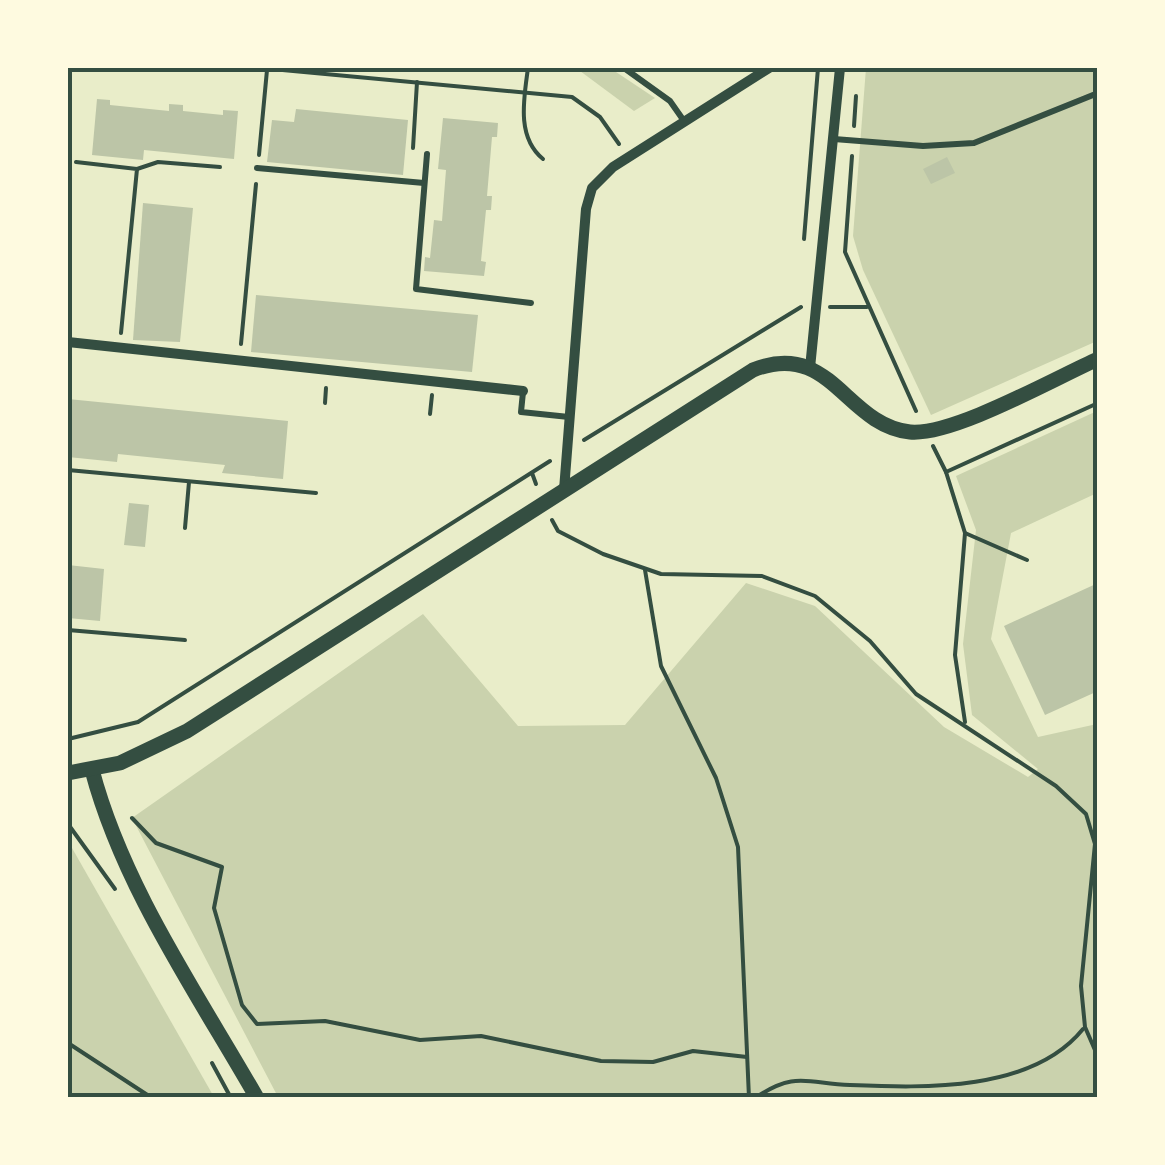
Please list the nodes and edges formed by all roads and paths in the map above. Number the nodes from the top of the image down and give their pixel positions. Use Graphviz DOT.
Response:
graph roads {
  1 [pos="265,68"];
  2 [pos="528,68"];
  3 [pos="624,68"];
  4 [pos="770,68"];
  5 [pos="818,68"];
  6 [pos="840,68"];
  7 [pos="288,70"];
  8 [pos="417,82"];
  9 [pos="856,86"];
  10 [pos="525,92"];
  11 [pos="1098,93"];
  12 [pos="684,121"];
  13 [pos="833,138"];
  14 [pos="852,140"];
  15 [pos="427,154"];
  16 [pos="629,157"];
  17 [pos="544,158"];
  18 [pos="76,162"];
  19 [pos="220,167"];
  20 [pos="257,168"];
  21 [pos="138,169"];
  22 [pos="424,183"];
  23 [pos="803,256"];
  24 [pos="800,292"];
  25 [pos="530,303"];
  26 [pos="68,342"];
  27 [pos="120,347"];
  28 [pos="240,359"];
  29 [pos="1098,359"];
  30 [pos="810,368"];
  31 [pos="523,391"];
  32 [pos="1098,403"];
  33 [pos="917,414"];
  34 [pos="568,417"];
  35 [pos="934,448"];
  36 [pos="566,452"];
  37 [pos="68,470"];
  38 [pos="946,472"];
  39 [pos="532,473"];
  40 [pos="190,482"];
  41 [pos="564,490"];
  42 [pos="316,493"];
  43 [pos="544,503"];
  44 [pos="186,528"];
  45 [pos="965,533"];
  46 [pos="1027,560"];
  47 [pos="644,568"];
  48 [pos="68,630"];
  49 [pos="185,640"];
  50 [pos="966,722"];
  51 [pos="68,739"];
  52 [pos="92,770"];
  53 [pos="68,773"];
  54 [pos="132,818"];
  55 [pos="68,922"];
  56 [pos="68,944"];
  57 [pos="1085,1026"];
  58 [pos="68,1043"];
  59 [pos="1098,1056"];
  60 [pos="747,1057"];
  61 [pos="152,1098"];
  62 [pos="257,1098"];
  63 [pos="752,1098"];
  1 -- 7 [label="path"];
  1 -- 20 [label="path"];
  2 -- 10 [label="path"];
  3 -- 12 [label="lane"];
  4 -- 12 [label="street"];
  5 -- 23 [label="path"];
  6 -- 13 [label="street"];
  7 -- 8 [label="path"];
  8 -- 10 [label="path"];
  8 -- 15 [label="path"];
  9 -- 14 [label="path"];
  10 -- 16 [label="path"];
  10 -- 17 [label="path"];
  11 -- 14 [label="lane"];
  12 -- 16 [label="street"];
  13 -- 14 [label="lane"];
  13 -- 30 [label="street"];
  14 -- 33 [label="path"];
  15 -- 22 [label="lane"];
  16 -- 34 [label="street"];
  18 -- 21 [label="path"];
  19 -- 21 [label="path"];
  20 -- 22 [label="lane"];
  20 -- 28 [label="path"];
  21 -- 27 [label="path"];
  22 -- 25 [label="lane"];
  24 -- 36 [label="path"];
  26 -- 27 [label="street"];
  27 -- 28 [label="street"];
  28 -- 31 [label="street"];
  29 -- 30 [label="street"];
  30 -- 41 [label="street"];
  31 -- 34 [label="lane"];
  32 -- 38 [label="path"];
  34 -- 36 [label="street"];
  35 -- 38 [label="path"];
  36 -- 39 [label="path"];
  36 -- 41 [label="street"];
  37 -- 40 [label="path"];
  38 -- 45 [label="path"];
  39 -- 43 [label="path"];
  39 -- 51 [label="path"];
  40 -- 42 [label="path"];
  40 -- 44 [label="path"];
  41 -- 43 [label="street"];
  43 -- 47 [label="path"];
  43 -- 52 [label="street"];
  45 -- 46 [label="path"];
  45 -- 50 [label="path"];
  47 -- 50 [label="path"];
  47 -- 60 [label="path"];
  48 -- 49 [label="path"];
  50 -- 57 [label="path"];
  52 -- 53 [label="street"];
  52 -- 62 [label="street"];
  54 -- 60 [label="path"];
  55 -- 56 [label="path"];
  57 -- 59 [label="path"];
  57 -- 63 [label="path"];
  58 -- 61 [label="path"];
  60 -- 63 [label="path"];
}
